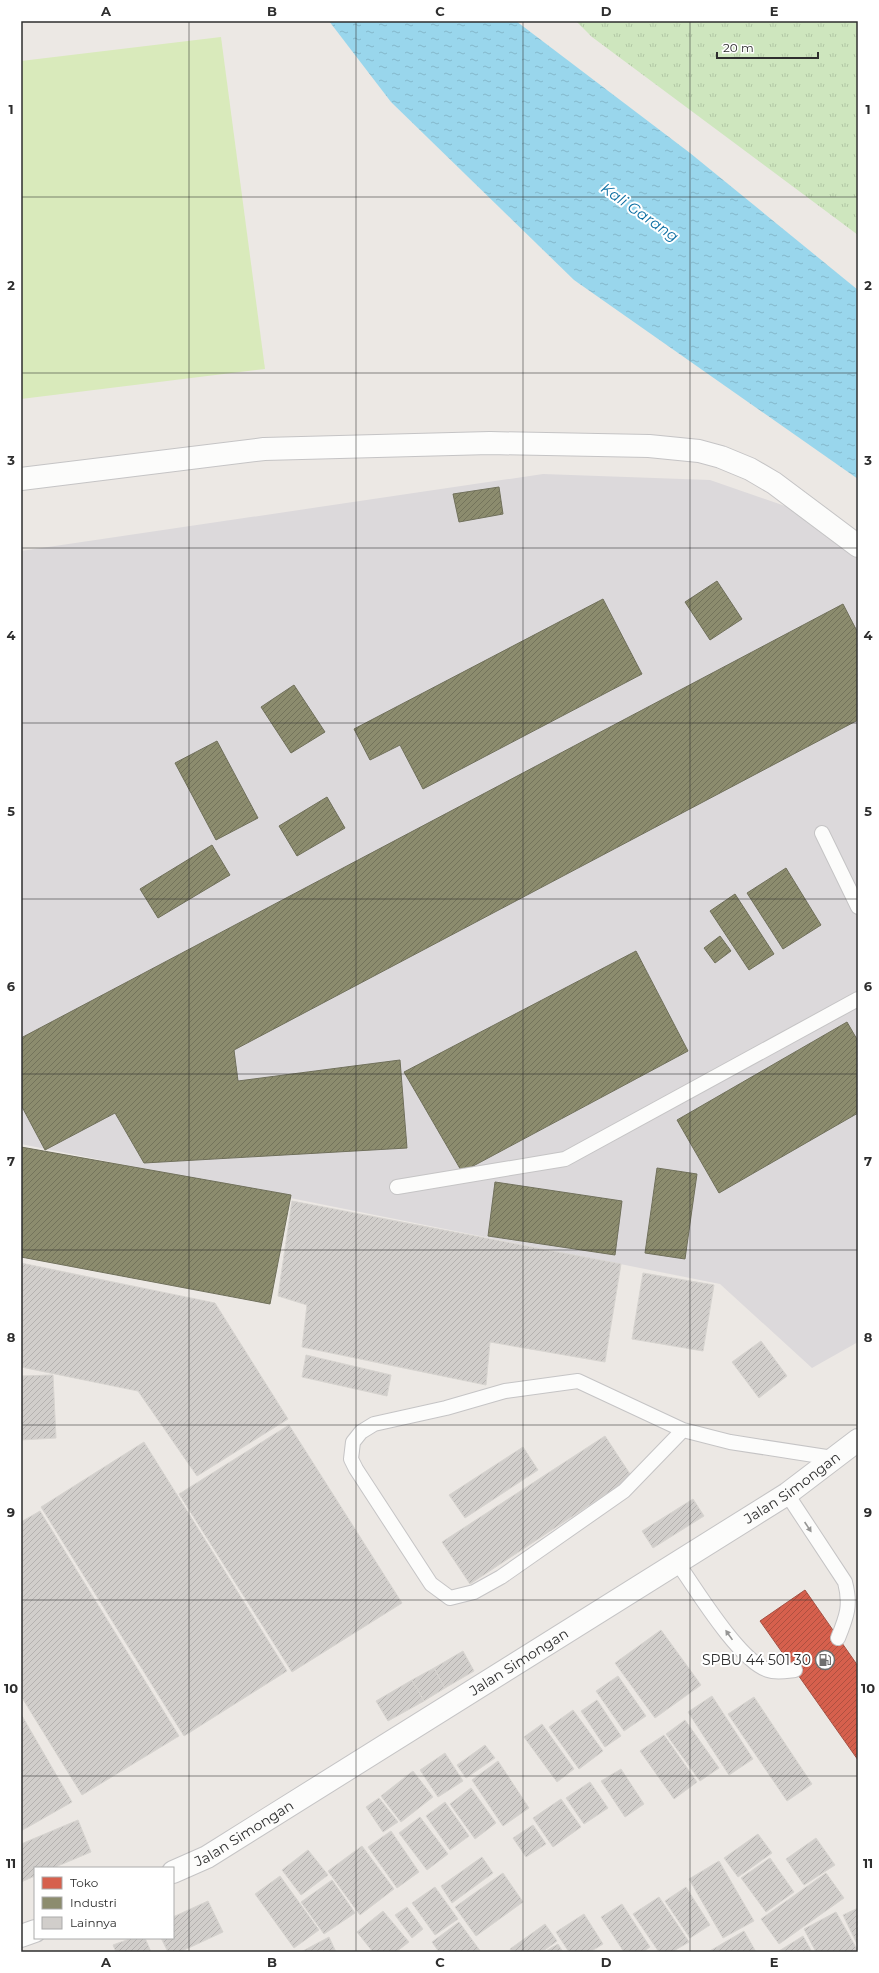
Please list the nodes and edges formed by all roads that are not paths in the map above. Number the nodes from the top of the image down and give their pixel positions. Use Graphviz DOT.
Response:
graph roads {
  1 [pos="21,480"];
  2 [pos="858,546"];
  3 [pos="822,833"];
  4 [pos="858,907"];
  5 [pos="858,999"];
  6 [pos="397,1187"];
  7 [pos="683,1430"];
  8 [pos="858,1440"];
  9 [pos="833,1458"];
  10 [pos="786,1494"];
  11 [pos="677,1562"];
  12 [pos="838,1638"];
  13 [pos="795,1670"];
  14 [pos="174,1872"];
  15 [pos="34,1930"];
  16 [pos="21,1936"];
  1 -- 2 [label="street"];
  3 -- 4 [label="lane"];
  5 -- 6 [label="lane"];
  7 -- 7 [label="lane"];
  7 -- 9 [label="lane"];
  8 -- 9 [label="street, Jalan Simongan"];
  9 -- 10 [label="street, Jalan Simongan"];
  10 -- 11 [label="street, Jalan Simongan"];
  10 -- 12 [label="lane, one-way"];
  13 -- 11 [label="lane, one-way"];
  11 -- 14 [label="street, Jalan Simongan"];
  15 -- 16 [label="street"];
}
